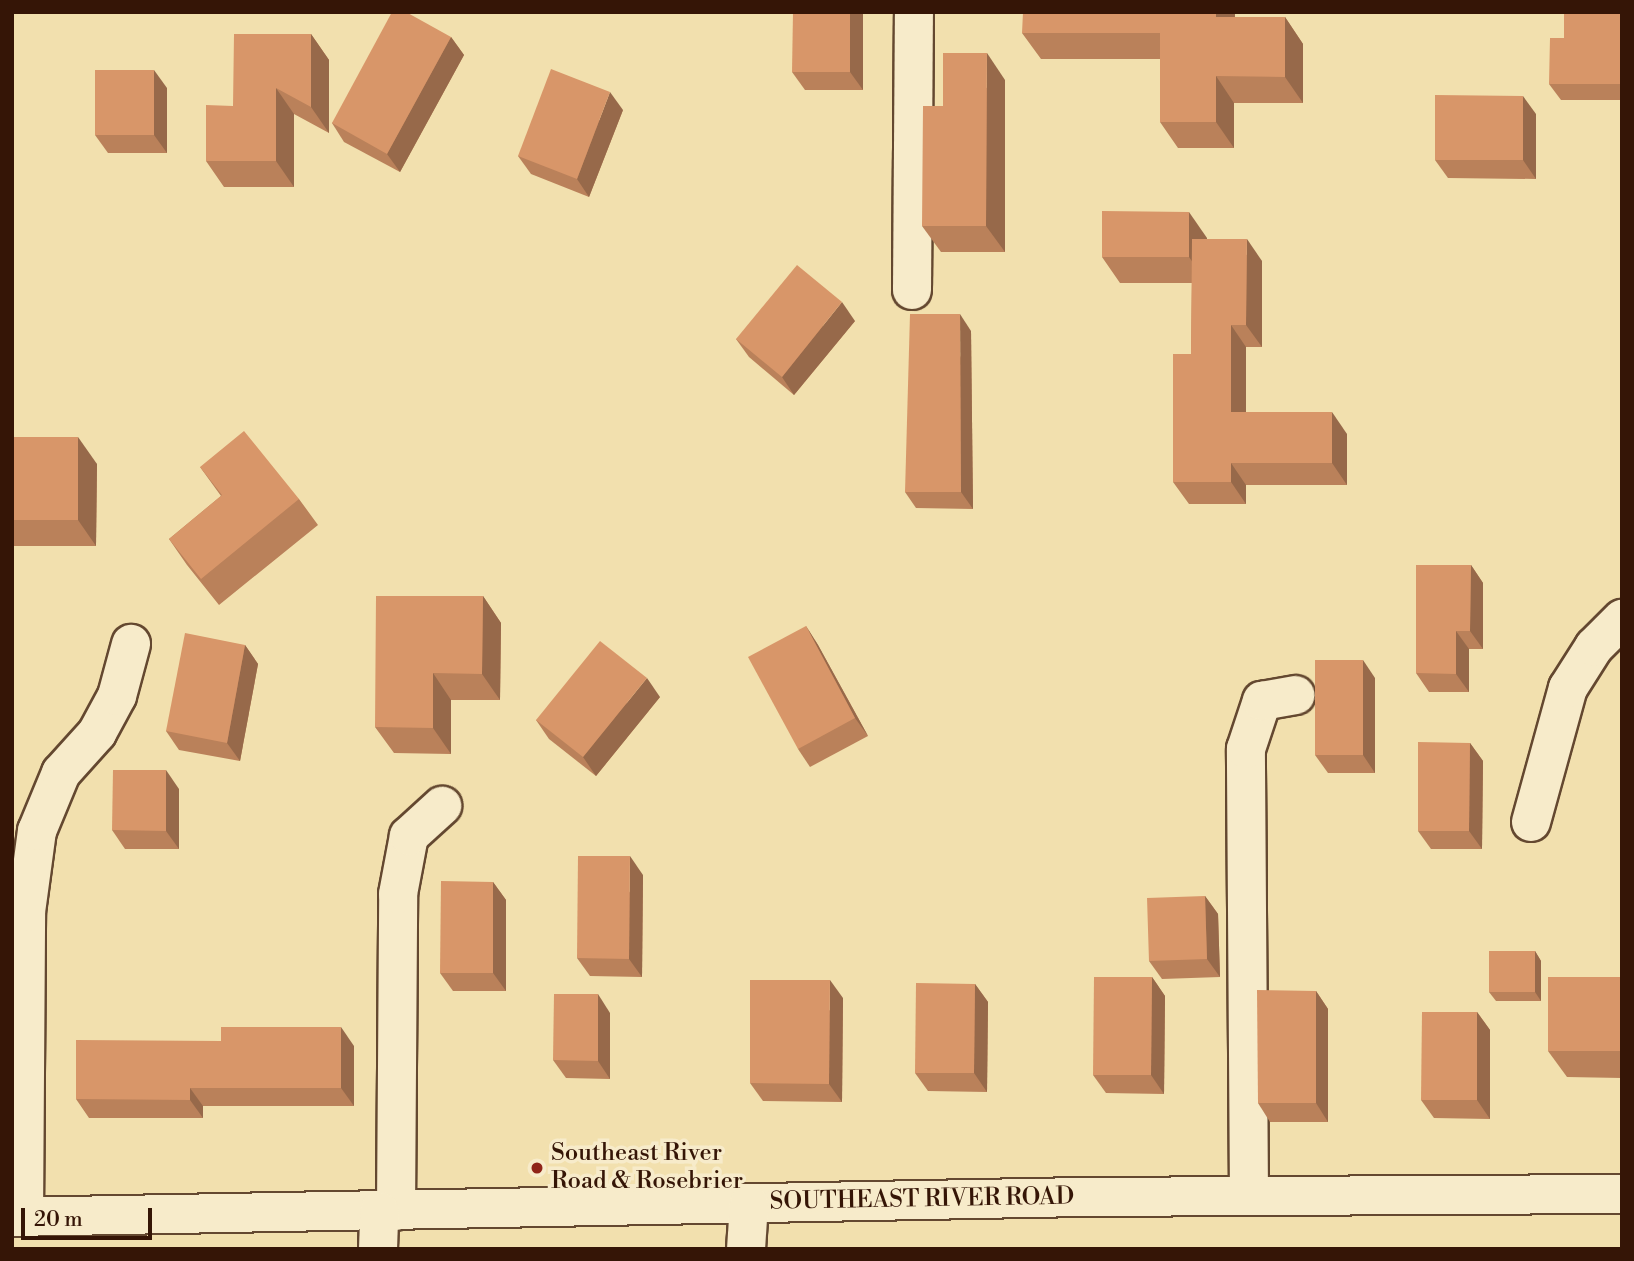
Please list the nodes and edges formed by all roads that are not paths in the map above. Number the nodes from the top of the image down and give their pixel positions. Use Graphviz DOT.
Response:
graph roads {
  1 [pos="914,12"];
  2 [pos="912,289"];
  3 [pos="1622,619"];
  4 [pos="131,644"];
  5 [pos="1295,695"];
  6 [pos="442,806"];
  7 [pos="1531,822"];
  8 [pos="1622,1194"];
  9 [pos="1249,1196"];
  10 [pos="750,1204"];
  11 [pos="387,1211"];
  12 [pos="18,1217"];
  13 [pos="378,1249"];
  14 [pos="746,1249"];
  1 -- 2 [label="street"];
  3 -- 7 [label="street"];
  4 -- 12 [label="street"];
  5 -- 9 [label="street"];
  6 -- 11 [label="street"];
  8 -- 9 [label="street, SOUTHEAST RIVER ROAD"];
  9 -- 10 [label="street, SOUTHEAST RIVER ROAD"];
  10 -- 11 [label="street, SOUTHEAST RIVER ROAD"];
  10 -- 14 [label="street"];
  11 -- 12 [label="street, SOUTHEAST RIVER ROAD"];
  11 -- 13 [label="street"];
}
